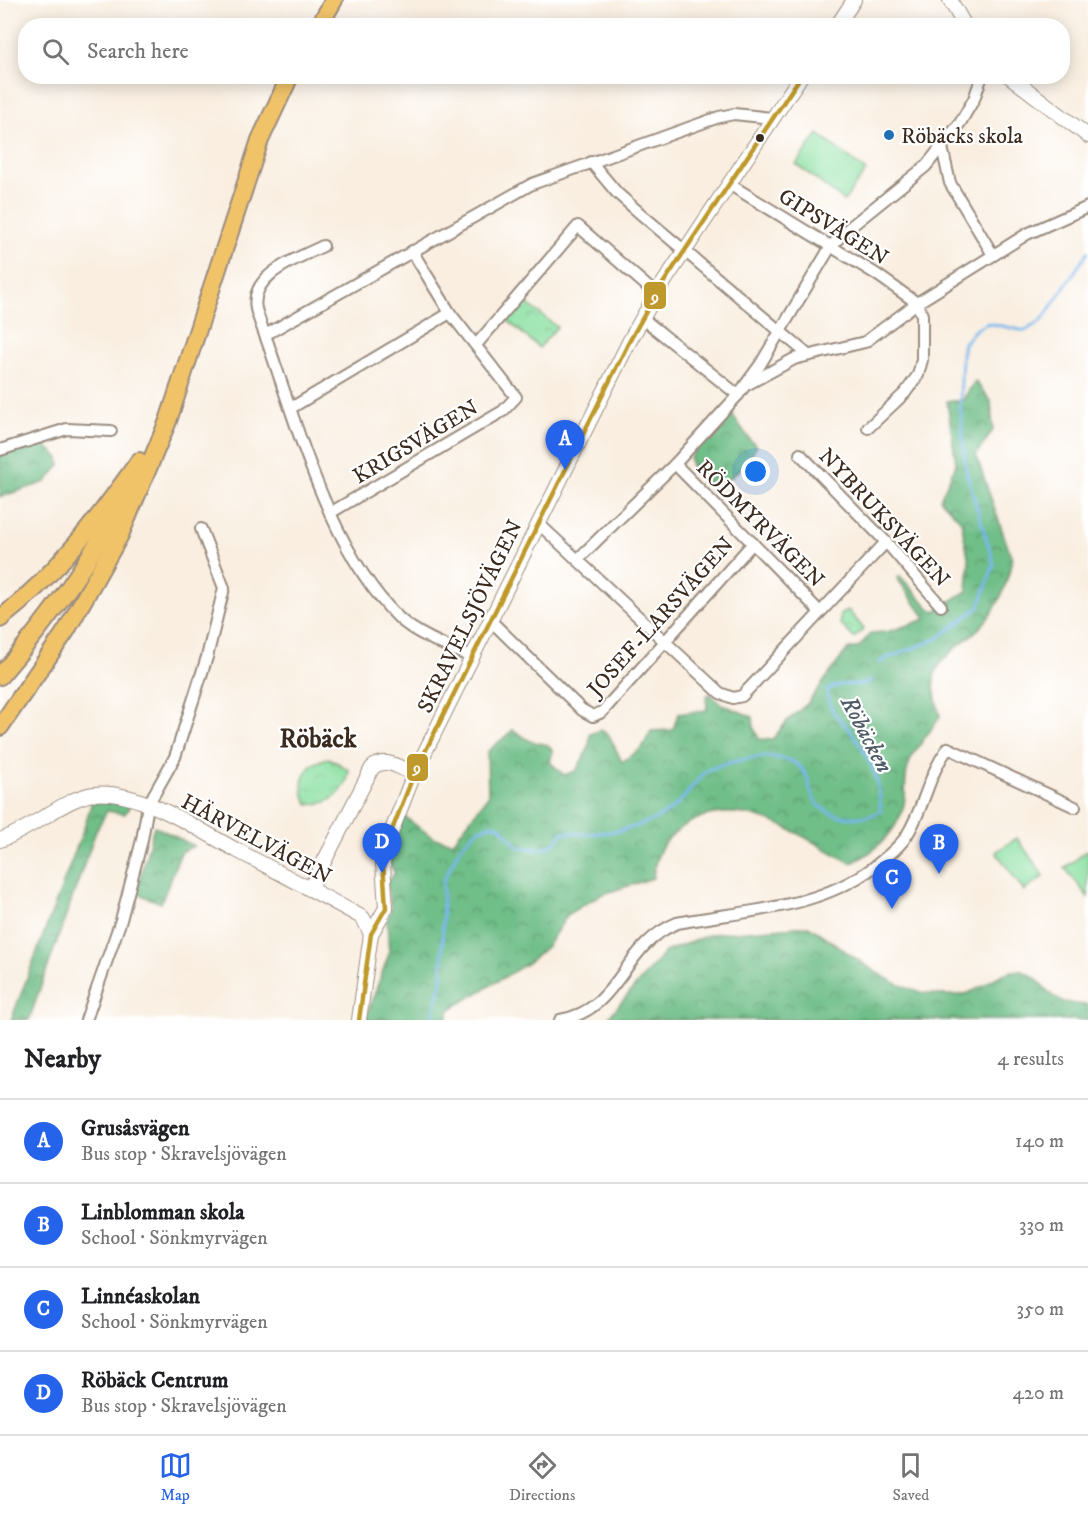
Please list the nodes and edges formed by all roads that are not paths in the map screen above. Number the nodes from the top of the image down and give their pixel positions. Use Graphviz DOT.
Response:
graph roads {
  1 [pos="322,0"];
  2 [pos="334,0"];
  3 [pos="855,0"];
  4 [pos="950,0"];
  5 [pos="312,18"];
  6 [pos="324,18"];
  7 [pos="843,18"];
  8 [pos="960,18"];
  9 [pos="277,84"];
  10 [pos="287,84"];
  11 [pos="795,84"];
  12 [pos="979,84"];
  13 [pos="1020,84"];
  14 [pos="772,118"];
  15 [pos="1088,136"];
  16 [pos="942,147"];
  17 [pos="591,162"];
  18 [pos="729,184"];
  19 [pos="1088,207"];
  20 [pos="323,246"];
  21 [pos="831,246"];
  22 [pos="412,251"];
  23 [pos="684,252"];
  24 [pos="993,255"];
  25 [pos="656,294"];
  26 [pos="917,303"];
  27 [pos="450,313"];
  28 [pos="642,318"];
  29 [pos="780,331"];
  30 [pos="265,335"];
  31 [pos="476,345"];
  32 [pos="807,354"];
  33 [pos="746,386"];
  34 [pos="738,395"];
  35 [pos="291,408"];
  36 [pos="868,428"];
  37 [pos="111,431"];
  38 [pos="0,450"];
  39 [pos="800,454"];
  40 [pos="139,461"];
  41 [pos="675,464"];
  42 [pos="134,496"];
  43 [pos="330,513"];
  44 [pos="538,523"];
  45 [pos="201,529"];
  46 [pos="886,542"];
  47 [pos="753,543"];
  48 [pos="579,559"];
  49 [pos="941,606"];
  50 [pos="819,611"];
  51 [pos="0,619"];
  52 [pos="490,620"];
  53 [pos="665,643"];
  54 [pos="471,657"];
  55 [pos="0,675"];
  56 [pos="0,687"];
  57 [pos="0,727"];
  58 [pos="414,774"];
  59 [pos="148,804"];
  60 [pos="1075,807"];
  61 [pos="0,840"];
  62 [pos="310,889"];
  63 [pos="371,934"];
  64 [pos="86,1020"];
  65 [pos="359,1020"];
  66 [pos="560,1020"];
  1 -- 5 [label="highway"];
  2 -- 6 [label="highway"];
  3 -- 7 [label="street"];
  4 -- 8 [label="street"];
  9 -- 40 [label="highway"];
  10 -- 42 [label="highway"];
  11 -- 14 [label="street, SKRAVELSJÖVÄGEN"];
  12 -- 16 [label="street"];
  13 -- 15 [label="street"];
  14 -- 17 [label="street"];
  14 -- 18 [label="street, SKRAVELSJÖVÄGEN"];
  16 -- 21 [label="street"];
  16 -- 24 [label="street"];
  17 -- 22 [label="street"];
  17 -- 23 [label="street"];
  18 -- 21 [label="street, GIPSVÄGEN"];
  18 -- 23 [label="street, SKRAVELSJÖVÄGEN"];
  19 -- 24 [label="street"];
  20 -- 30 [label="street"];
  21 -- 26 [label="street, GIPSVÄGEN"];
  21 -- 29 [label="street"];
  22 -- 27 [label="street"];
  22 -- 30 [label="street"];
  23 -- 25 [label="street, SKRAVELSJÖVÄGEN"];
  23 -- 29 [label="street"];
  24 -- 26 [label="street"];
  25 -- 28 [label="street, SKRAVELSJÖVÄGEN"];
  25 -- 31 [label="street"];
  26 -- 32 [label="street"];
  26 -- 36 [label="street"];
  27 -- 31 [label="street"];
  27 -- 35 [label="street"];
  28 -- 34 [label="street"];
  28 -- 44 [label="street, SKRAVELSJÖVÄGEN"];
  29 -- 32 [label="street"];
  29 -- 33 [label="street"];
  30 -- 35 [label="street"];
  31 -- 43 [label="street, KRIGSVÄGEN"];
  32 -- 33 [label="street"];
  33 -- 34 [label="street"];
  34 -- 41 [label="street"];
  35 -- 43 [label="street"];
  37 -- 38 [label="street"];
  39 -- 46 [label="street, NYBRUKSVÄGEN"];
  40 -- 51 [label="highway"];
  40 -- 55 [label="highway"];
  41 -- 47 [label="street, RÖDMYRVÄGEN"];
  41 -- 48 [label="street"];
  42 -- 56 [label="highway"];
  42 -- 57 [label="highway"];
  43 -- 54 [label="street"];
  44 -- 48 [label="street"];
  44 -- 52 [label="street, SKRAVELSJÖVÄGEN"];
  45 -- 59 [label="street"];
  46 -- 49 [label="street, NYBRUKSVÄGEN"];
  46 -- 50 [label="street"];
  47 -- 50 [label="street, RÖDMYRVÄGEN"];
  47 -- 53 [label="street, JOSEF-LARSVÄGEN"];
  48 -- 53 [label="street"];
  50 -- 53 [label="street"];
  52 -- 53 [label="street, JOSEF-LARSVÄGEN"];
  52 -- 54 [label="street, SKRAVELSJÖVÄGEN"];
  54 -- 58 [label="street, SKRAVELSJÖVÄGEN"];
  58 -- 62 [label="street"];
  58 -- 63 [label="street, SKRAVELSJÖVÄGEN"];
  59 -- 61 [label="street, HÄRVELVÄGEN"];
  59 -- 62 [label="street, HÄRVELVÄGEN"];
  59 -- 64 [label="street"];
  60 -- 66 [label="street"];
  62 -- 63 [label="street, HÄRVELVÄGEN"];
  63 -- 65 [label="street, SKRAVELSJÖVÄGEN"];
}
